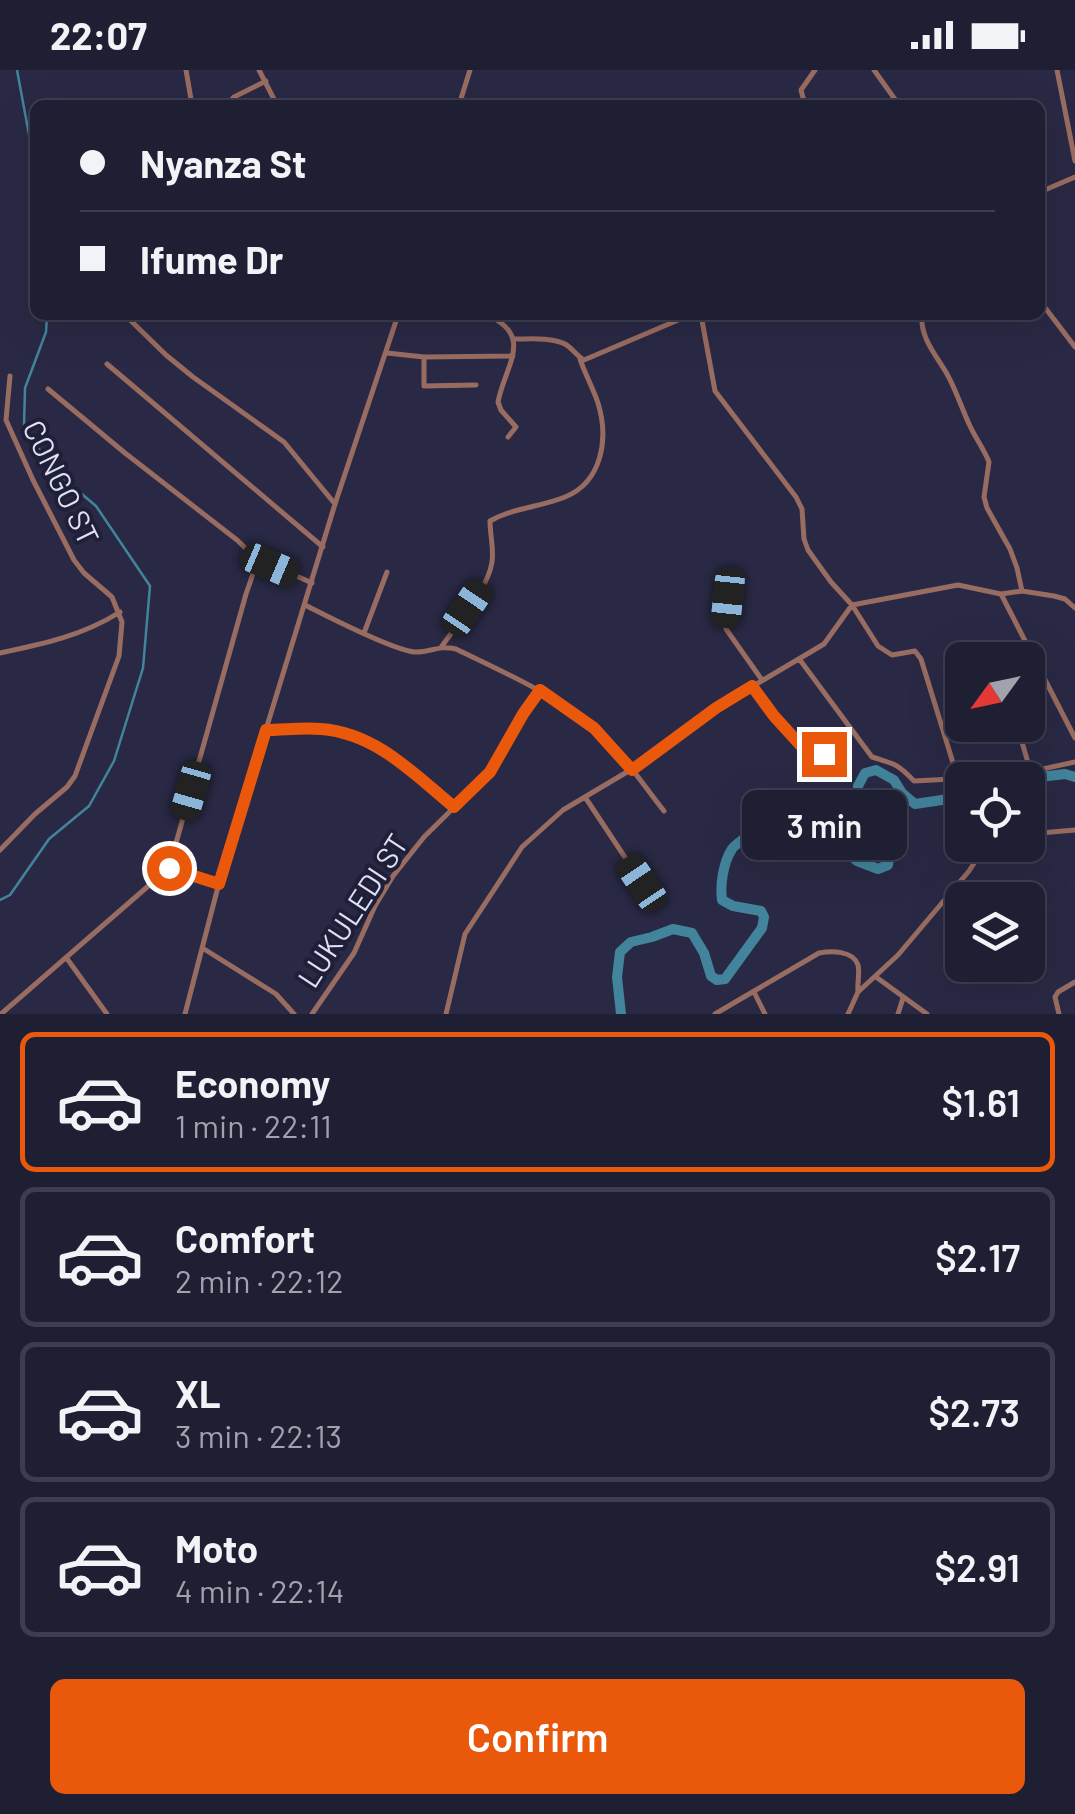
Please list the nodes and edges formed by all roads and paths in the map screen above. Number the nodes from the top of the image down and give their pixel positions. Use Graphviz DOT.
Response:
graph roads {
  1 [pos="186,70"];
  2 [pos="259,70"];
  3 [pos="470,70"];
  4 [pos="815,70"];
  5 [pos="874,70"];
  6 [pos="1057,70"];
  7 [pos="266,81"];
  8 [pos="191,100"];
  9 [pos="231,100"];
  10 [pos="276,100"];
  11 [pos="461,100"];
  12 [pos="804,100"];
  13 [pos="895,100"];
  14 [pos="1075,160"];
  15 [pos="1074,180"];
  16 [pos="1045,190"];
  17 [pos="1045,308"];
  18 [pos="130,320"];
  19 [pos="397,320"];
  20 [pos="496,320"];
  21 [pos="674,320"];
  22 [pos="702,320"];
  23 [pos="922,320"];
  24 [pos="514,339"];
  25 [pos="1075,347"];
  26 [pos="387,352"];
  27 [pos="513,356"];
  28 [pos="424,357"];
  29 [pos="580,360"];
  30 [pos="107,364"];
  31 [pos="10,376"];
  32 [pos="476,385"];
  33 [pos="48,389"];
  34 [pos="508,437"];
  35 [pos="335,504"];
  36 [pos="323,547"];
  37 [pos="260,562"];
  38 [pos="387,572"];
  39 [pos="312,582"];
  40 [pos="730,582"];
  41 [pos="1022,591"];
  42 [pos="1001,594"];
  43 [pos="852,605"];
  44 [pos="305,606"];
  45 [pos="1075,608"];
  46 [pos="120,612"];
  47 [pos="364,632"];
  48 [pos="442,646"];
  49 [pos="0,653"];
  50 [pos="800,660"];
  51 [pos="762,680"];
  52 [pos="752,686"];
  53 [pos="540,690"];
  54 [pos="266,730"];
  55 [pos="1075,738"];
  56 [pos="953,762"];
  57 [pos="1075,762"];
  58 [pos="632,770"];
  59 [pos="1045,770"];
  60 [pos="846,777"];
  61 [pos="945,780"];
  62 [pos="585,797"];
  63 [pos="454,807"];
  64 [pos="664,812"];
  65 [pos="1075,830"];
  66 [pos="1045,833"];
  67 [pos="0,850"];
  68 [pos="973,862"];
  69 [pos="169,868"];
  70 [pos="642,883"];
  71 [pos="219,884"];
  72 [pos="204,950"];
  73 [pos="67,959"];
  74 [pos="876,977"];
  75 [pos="1075,982"];
  76 [pos="754,992"];
  77 [pos="858,992"];
  78 [pos="903,998"];
  79 [pos="1,1014"];
  80 [pos="107,1014"];
  81 [pos="185,1014"];
  82 [pos="294,1014"];
  83 [pos="312,1014"];
  84 [pos="446,1014"];
  85 [pos="715,1014"];
  86 [pos="765,1014"];
  87 [pos="848,1014"];
  88 [pos="898,1014"];
  89 [pos="927,1014"];
  90 [pos="1059,1014"];
  1 -- 8 [label="street"];
  2 -- 7 [label="street"];
  3 -- 11 [label="street"];
  4 -- 12 [label="street"];
  5 -- 13 [label="street"];
  6 -- 14 [label="street"];
  7 -- 9 [label="street"];
  7 -- 10 [label="street"];
  15 -- 16 [label="street"];
  17 -- 25 [label="street"];
  18 -- 35 [label="street"];
  19 -- 26 [label="street"];
  20 -- 24 [label="street"];
  21 -- 29 [label="street"];
  22 -- 43 [label="street"];
  23 -- 41 [label="street"];
  24 -- 27 [label="street"];
  24 -- 29 [label="street"];
  26 -- 28 [label="street"];
  26 -- 35 [label="street"];
  27 -- 28 [label="street"];
  27 -- 34 [label="street"];
  28 -- 32 [label="street"];
  29 -- 48 [label="street"];
  30 -- 36 [label="street"];
  31 -- 46 [label="street, CONGO ST"];
  33 -- 37 [label="street"];
  35 -- 36 [label="street"];
  36 -- 39 [label="street"];
  37 -- 39 [label="street"];
  37 -- 69 [label="street"];
  38 -- 47 [label="street"];
  39 -- 44 [label="street"];
  40 -- 51 [label="street"];
  41 -- 42 [label="street"];
  41 -- 45 [label="street"];
  42 -- 43 [label="street"];
  42 -- 55 [label="street"];
  43 -- 50 [label="street"];
  43 -- 56 [label="street"];
  44 -- 47 [label="street"];
  44 -- 54 [label="street"];
  46 -- 49 [label="street"];
  46 -- 67 [label="street"];
  47 -- 48 [label="street"];
  48 -- 53 [label="street"];
  50 -- 51 [label="street"];
  50 -- 61 [label="street"];
  51 -- 52 [label="street"];
  52 -- 58 [label="street"];
  52 -- 60 [label="street"];
  53 -- 58 [label="street"];
  53 -- 63 [label="street, LUKULEDI ST"];
  54 -- 63 [label="street"];
  54 -- 71 [label="street"];
  57 -- 59 [label="street"];
  58 -- 62 [label="street"];
  58 -- 64 [label="street"];
  62 -- 70 [label="street"];
  62 -- 84 [label="street"];
  63 -- 83 [label="street, LUKULEDI ST"];
  65 -- 66 [label="street"];
  68 -- 74 [label="street"];
  69 -- 71 [label="street"];
  69 -- 73 [label="street"];
  71 -- 72 [label="street"];
  72 -- 81 [label="street"];
  72 -- 82 [label="street"];
  73 -- 79 [label="street"];
  73 -- 80 [label="street"];
  74 -- 77 [label="street"];
  74 -- 78 [label="street"];
  75 -- 90 [label="street"];
  76 -- 77 [label="street"];
  76 -- 85 [label="street"];
  76 -- 86 [label="street"];
  77 -- 87 [label="street"];
  78 -- 88 [label="street"];
  78 -- 89 [label="street"];
}
